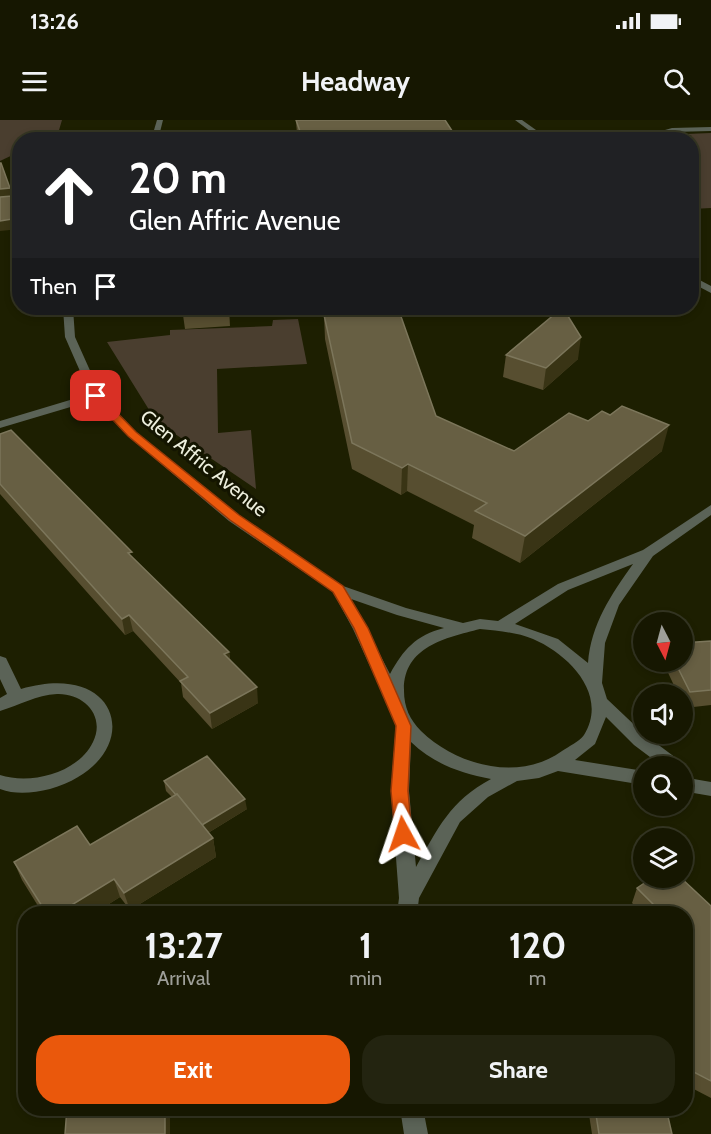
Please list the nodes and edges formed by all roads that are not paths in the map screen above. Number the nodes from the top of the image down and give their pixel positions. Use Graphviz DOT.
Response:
graph roads {
  1 [pos="518,120"];
  2 [pos="711,129"];
  3 [pos="535,132"];
  4 [pos="664,132"];
  5 [pos="68,315"];
  6 [pos="96,396"];
  7 [pos="0,425"];
  8 [pos="711,508"];
  9 [pos="648,553"];
  10 [pos="338,589"];
  11 [pos="502,625"];
  12 [pos="459,627"];
  13 [pos="0,662"];
  14 [pos="594,683"];
  15 [pos="16,696"];
  16 [pos="393,697"];
  17 [pos="600,702"];
  18 [pos="0,705"];
  19 [pos="403,726"];
  20 [pos="661,756"];
  21 [pos="558,764"];
  22 [pos="513,775"];
  23 [pos="633,776"];
  24 [pos="693,780"];
  25 [pos="0,782"];
  26 [pos="706,788"];
  27 [pos="408,906"];
  28 [pos="413,1116"];
  29 [pos="416,1134"];
  1 -- 3 [label="street"];
  2 -- 4 [label="street"];
  5 -- 6 [label="street, Glen Affric Avenue"];
  6 -- 7 [label="street"];
  6 -- 10 [label="street, Glen Affric Avenue"];
  8 -- 9 [label="street"];
  9 -- 11 [label="street"];
  9 -- 14 [label="street"];
  10 -- 12 [label="street, Glen Affric Avenue"];
  10 -- 16 [label="street, Glen Affric Avenue"];
  11 -- 12 [label="street"];
  11 -- 14 [label="street"];
  12 -- 16 [label="street"];
  13 -- 15 [label="street"];
  14 -- 17 [label="street"];
  15 -- 18 [label="street"];
  15 -- 25 [label="street"];
  16 -- 19 [label="street"];
  17 -- 20 [label="street"];
  17 -- 21 [label="street"];
  19 -- 22 [label="street"];
  19 -- 27 [label="street"];
  21 -- 22 [label="street"];
  21 -- 23 [label="street"];
  22 -- 27 [label="street"];
  24 -- 26 [label="street"];
  28 -- 29 [label="street"];
}
